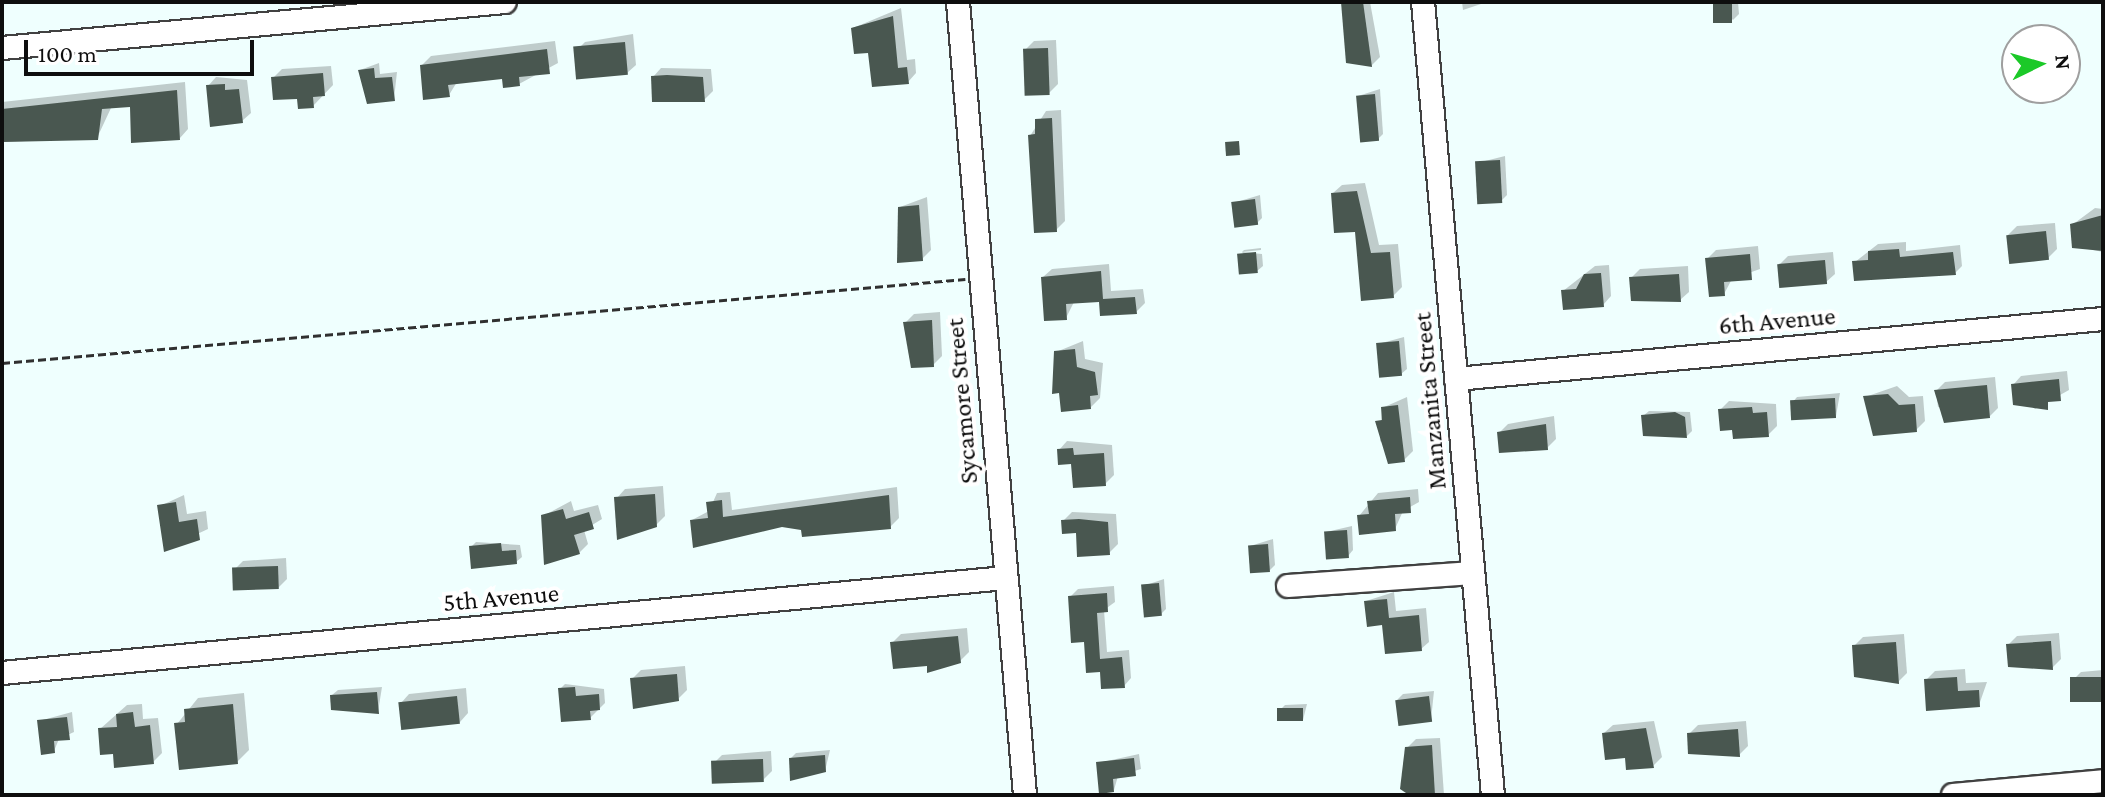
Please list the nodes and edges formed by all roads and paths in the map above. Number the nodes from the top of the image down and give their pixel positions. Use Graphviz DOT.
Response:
graph roads {
  1 [pos="505,2"];
  2 [pos="958,2"];
  3 [pos="1423,2"];
  4 [pos="2,48"];
  5 [pos="980,278"];
  6 [pos="2103,319"];
  7 [pos="2,363"];
  8 [pos="1456,379"];
  9 [pos="1473,573"];
  10 [pos="1005,578"];
  11 [pos="1288,586"];
  12 [pos="2,673"];
  13 [pos="2103,781"];
  14 [pos="1025,795"];
  15 [pos="1493,795"];
  16 [pos="1953,795"];
  1 -- 4 [label="street"];
  2 -- 5 [label="street, Sycamore Street"];
  3 -- 8 [label="street, Manzanita Street"];
  5 -- 7 [label="path"];
  5 -- 10 [label="street, Sycamore Street"];
  6 -- 8 [label="street, 6th Avenue"];
  8 -- 9 [label="street, Manzanita Street"];
  9 -- 11 [label="street"];
  9 -- 15 [label="street, Manzanita Street"];
  10 -- 12 [label="street, 5th Avenue"];
  10 -- 14 [label="street, Sycamore Street"];
  13 -- 16 [label="street"];
}
